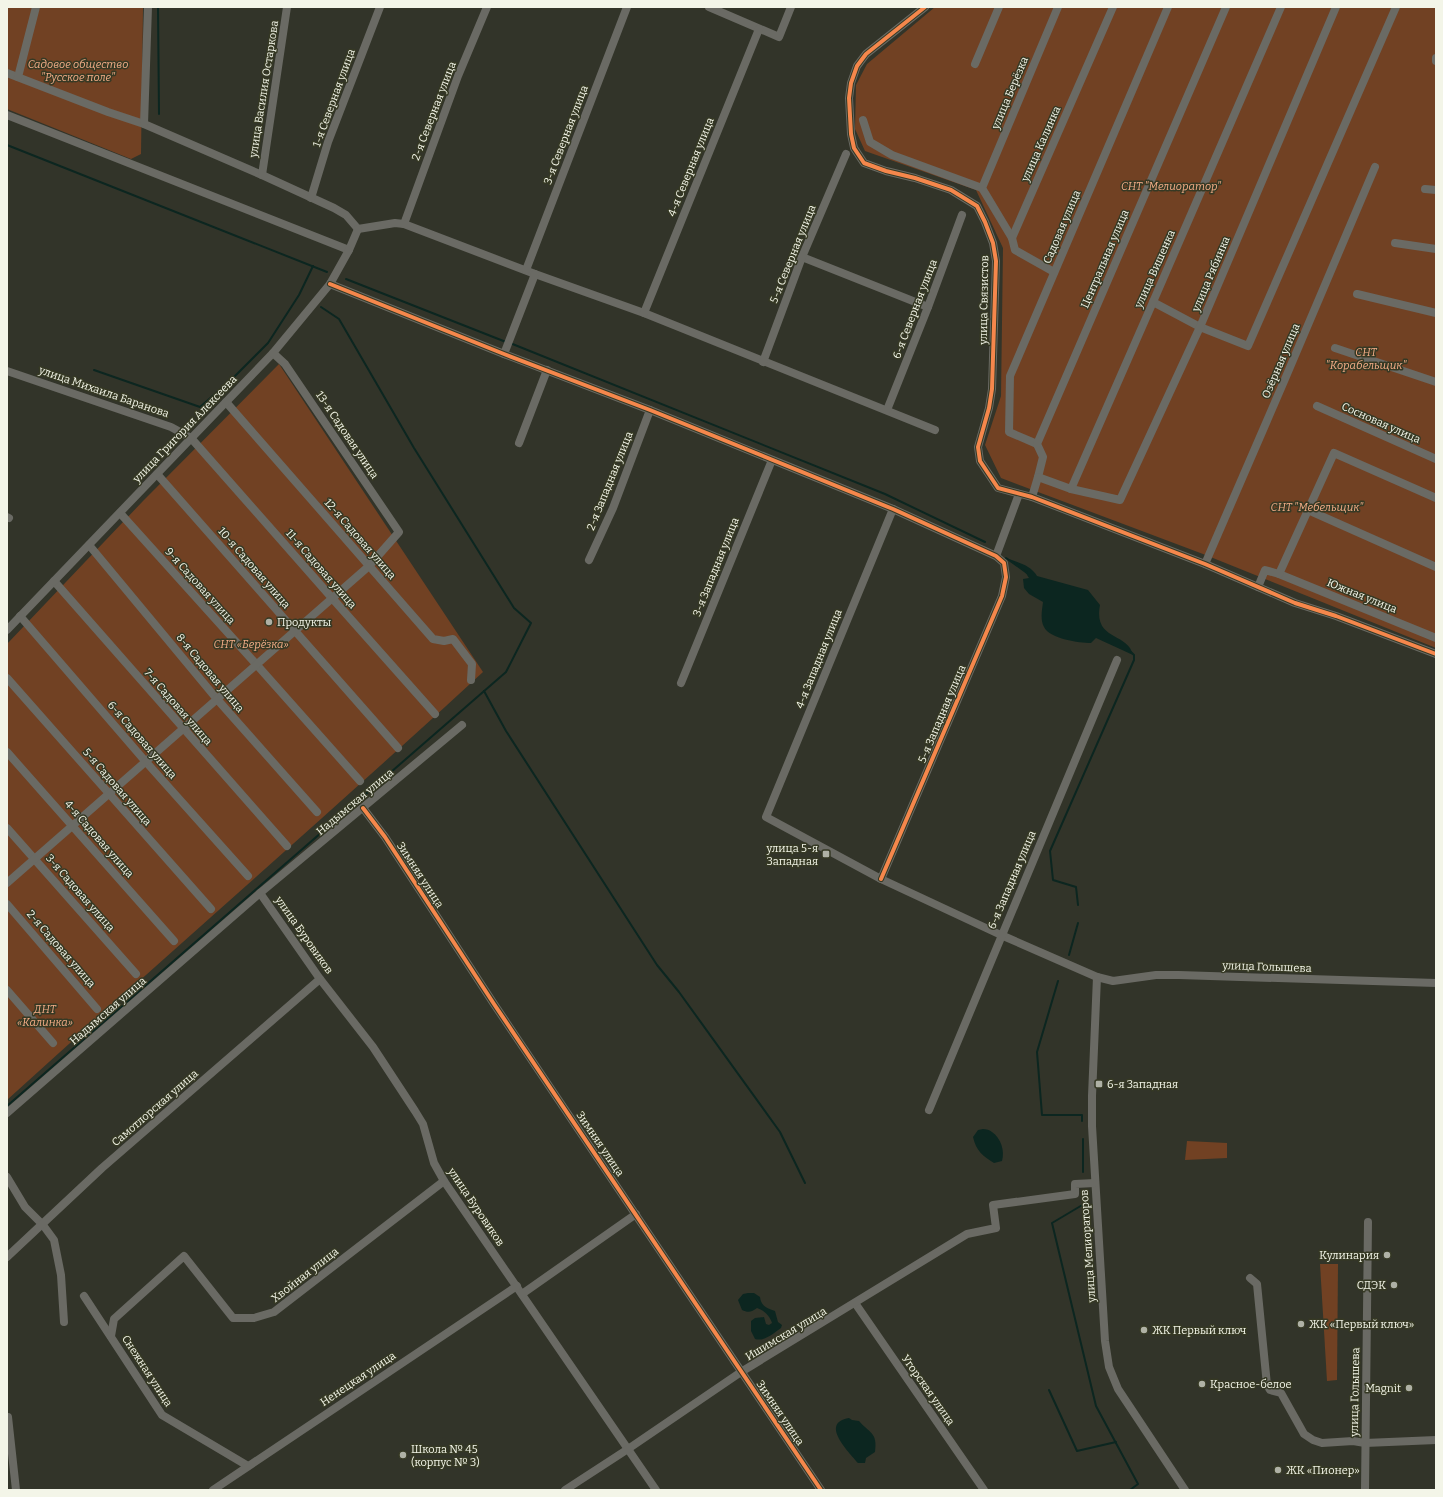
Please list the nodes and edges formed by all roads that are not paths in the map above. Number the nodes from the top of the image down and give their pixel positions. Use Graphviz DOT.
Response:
graph roads {
  1 [pos="36,7"];
  2 [pos="148,7"];
  3 [pos="287,7"];
  4 [pos="380,7"];
  5 [pos="487,7"];
  6 [pos="627,7"];
  7 [pos="709,7"];
  8 [pos="791,7"];
  9 [pos="926,7"];
  10 [pos="1000,7"];
  11 [pos="1058,7"];
  12 [pos="1113,7"];
  13 [pos="1168,7"];
  14 [pos="1226,7"];
  15 [pos="1281,7"];
  16 [pos="1336,7"];
  17 [pos="1396,7"];
  18 [pos="759,29"];
  19 [pos="975,64"];
  20 [pos="7,73"];
  21 [pos="18,77"];
  22 [pos="7,115"];
  23 [pos="863,120"];
  24 [pos="144,124"];
  25 [pos="846,154"];
  26 [pos="1375,167"];
  27 [pos="262,175"];
  28 [pos="982,188"];
  29 [pos="1425,189"];
  30 [pos="1436,190"];
  31 [pos="311,198"];
  32 [pos="962,215"];
  33 [pos="404,224"];
  34 [pos="358,229"];
  35 [pos="1012,238"];
  36 [pos="1395,243"];
  37 [pos="1436,249"];
  38 [pos="349,250"];
  39 [pos="802,257"];
  40 [pos="526,270"];
  41 [pos="1054,272"];
  42 [pos="535,274"];
  43 [pos="330,284"];
  44 [pos="1357,294"];
  45 [pos="1153,302"];
  46 [pos="928,307"];
  47 [pos="644,313"];
  48 [pos="1436,313"];
  49 [pos="1200,327"];
  50 [pos="1335,348"];
  51 [pos="273,353"];
  52 [pos="504,354"];
  53 [pos="763,362"];
  54 [pos="547,370"];
  55 [pos="7,371"];
  56 [pos="1436,382"];
  57 [pos="226,402"];
  58 [pos="1317,406"];
  59 [pos="650,410"];
  60 [pos="887,410"];
  61 [pos="935,430"];
  62 [pos="192,438"];
  63 [pos="519,443"];
  64 [pos="1037,444"];
  65 [pos="1436,459"];
  66 [pos="772,460"];
  67 [pos="157,474"];
  68 [pos="1038,477"];
  69 [pos="1071,488"];
  70 [pos="1020,494"];
  71 [pos="1032,497"];
  72 [pos="1436,498"];
  73 [pos="893,509"];
  74 [pos="1308,510"];
  75 [pos="120,513"];
  76 [pos="89,545"];
  77 [pos="996,556"];
  78 [pos="590,560"];
  79 [pos="1205,564"];
  80 [pos="369,566"];
  81 [pos="1436,567"];
  82 [pos="1279,574"];
  83 [pos="54,581"];
  84 [pos="1258,586"];
  85 [pos="332,598"];
  86 [pos="20,616"];
  87 [pos="7,630"];
  88 [pos="295,631"];
  89 [pos="1436,638"];
  90 [pos="1436,654"];
  91 [pos="1116,660"];
  92 [pos="256,664"];
  93 [pos="7,678"];
  94 [pos="471,680"];
  95 [pos="681,683"];
  96 [pos="216,698"];
  97 [pos="435,714"];
  98 [pos="462,725"];
  99 [pos="183,729"];
  100 [pos="398,748"];
  101 [pos="7,752"];
  102 [pos="146,762"];
  103 [pos="360,781"];
  104 [pos="109,794"];
  105 [pos="363,808"];
  106 [pos="317,812"];
  107 [pos="766,817"];
  108 [pos="73,826"];
  109 [pos="7,828"];
  110 [pos="287,846"];
  111 [pos="35,859"];
  112 [pos="248,876"];
  113 [pos="881,879"];
  114 [pos="7,883"];
  115 [pos="260,894"];
  116 [pos="7,904"];
  117 [pos="211,909"];
  118 [pos="1001,935"];
  119 [pos="174,942"];
  120 [pos="136,974"];
  121 [pos="1097,977"];
  122 [pos="320,979"];
  123 [pos="1436,983"];
  124 [pos="7,990"];
  125 [pos="97,1009"];
  126 [pos="53,1043"];
  127 [pos="929,1110"];
  128 [pos="7,1113"];
  129 [pos="7,1177"];
  130 [pos="444,1181"];
  131 [pos="1095,1183"];
  132 [pos="636,1214"];
  133 [pos="1368,1222"];
  134 [pos="43,1225"];
  135 [pos="7,1258"];
  136 [pos="1250,1278"];
  137 [pos="517,1286"];
  138 [pos="522,1294"];
  139 [pos="84,1296"];
  140 [pos="854,1303"];
  141 [pos="64,1322"];
  142 [pos="111,1336"];
  143 [pos="740,1372"];
  144 [pos="8,1417"];
  145 [pos="1436,1440"];
  146 [pos="1365,1443"];
  147 [pos="628,1449"];
  148 [pos="248,1466"];
  149 [pos="16,1490"];
  150 [pos="213,1490"];
  151 [pos="565,1490"];
  152 [pos="656,1490"];
  153 [pos="821,1490"];
  154 [pos="984,1490"];
  155 [pos="1185,1490"];
  156 [pos="1365,1490"];
  1 -- 21 [label="street"];
  2 -- 24 [label="street"];
  3 -- 27 [label="street, улица Василия Остаркова"];
  4 -- 31 [label="street, 1-я Северная улица"];
  5 -- 33 [label="street, 2-я Северная улица"];
  6 -- 40 [label="street, 3-я Северная улица"];
  7 -- 18 [label="street"];
  8 -- 18 [label="street"];
  9 -- 70 [label="street, улица Связистов"];
  10 -- 19 [label="street"];
  11 -- 28 [label="street, улица Берёзка"];
  12 -- 35 [label="street, улица Калинка"];
  13 -- 41 [label="street, Садовая улица"];
  14 -- 64 [label="street, Центральная улица"];
  15 -- 45 [label="street, улица Вишенка"];
  16 -- 49 [label="street, улица Рябинка"];
  17 -- 49 [label="street"];
  18 -- 47 [label="street, 4-я Северная улица"];
  20 -- 21 [label="street"];
  21 -- 24 [label="street"];
  22 -- 38 [label="street"];
  23 -- 28 [label="street"];
  24 -- 27 [label="street"];
  25 -- 39 [label="street, 5-я Северная улица"];
  26 -- 79 [label="street, Озёрная улица"];
  27 -- 31 [label="street"];
  28 -- 35 [label="street"];
  29 -- 30 [label="street"];
  31 -- 34 [label="street"];
  32 -- 46 [label="street, 6-я Северная улица"];
  33 -- 34 [label="street"];
  33 -- 40 [label="street"];
  34 -- 38 [label="street, улица Григория Алексеева"];
  35 -- 41 [label="street"];
  36 -- 37 [label="street"];
  38 -- 43 [label="street, улица Григория Алексеева"];
  39 -- 46 [label="street"];
  39 -- 53 [label="street, 5-я Северная улица"];
  40 -- 42 [label="street"];
  41 -- 64 [label="street, Садовая улица"];
  42 -- 47 [label="street"];
  42 -- 52 [label="street"];
  43 -- 51 [label="street, улица Григория Алексеева"];
  43 -- 52 [label="street"];
  44 -- 48 [label="street"];
  45 -- 49 [label="street"];
  45 -- 69 [label="street, улица Вишенка"];
  46 -- 60 [label="street, 6-я Северная улица"];
  47 -- 53 [label="street"];
  49 -- 69 [label="street, улица Рябинка"];
  50 -- 56 [label="street"];
  51 -- 57 [label="street, улица Григория Алексеева"];
  51 -- 80 [label="street, 13-я Садовая улица"];
  52 -- 54 [label="street"];
  53 -- 60 [label="street"];
  54 -- 59 [label="street"];
  54 -- 63 [label="street"];
  55 -- 62 [label="street, улица Михаила Баранова"];
  57 -- 62 [label="street, улица Григория Алексеева"];
  57 -- 80 [label="street, 12-я Садовая улица"];
  58 -- 65 [label="street, Сосновая улица"];
  59 -- 66 [label="street"];
  59 -- 78 [label="street, 2-я Западная улица"];
  60 -- 61 [label="street"];
  62 -- 67 [label="street, улица Григория Алексеева"];
  62 -- 85 [label="street, 11-я Садовая улица"];
  64 -- 68 [label="street"];
  66 -- 73 [label="street"];
  66 -- 95 [label="street, 3-я Западная улица"];
  67 -- 75 [label="street, улица Григория Алексеева"];
  67 -- 88 [label="street, 10-я Садовая улица"];
  68 -- 69 [label="street"];
  68 -- 71 [label="street"];
  70 -- 71 [label="street"];
  70 -- 77 [label="street"];
  71 -- 79 [label="street"];
  72 -- 74 [label="street"];
  73 -- 77 [label="street"];
  73 -- 107 [label="street, 4-я Западная улица"];
  74 -- 81 [label="street"];
  74 -- 82 [label="street"];
  75 -- 76 [label="street, улица Григория Алексеева"];
  75 -- 92 [label="street, 9-я Садовая улица"];
  76 -- 83 [label="street, улица Григория Алексеева"];
  76 -- 96 [label="street, 8-я Садовая улица"];
  77 -- 113 [label="street, 5-я Западная улица"];
  79 -- 84 [label="street"];
  80 -- 85 [label="street"];
  80 -- 94 [label="street, 12-я Садовая улица"];
  82 -- 84 [label="street"];
  82 -- 89 [label="street, Южная улица"];
  83 -- 86 [label="street, улица Григория Алексеева"];
  83 -- 99 [label="street, 7-я Садовая улица"];
  84 -- 90 [label="street"];
  85 -- 88 [label="street"];
  85 -- 97 [label="street, 11-я Садовая улица"];
  86 -- 87 [label="street, улица Григория Алексеева"];
  86 -- 102 [label="street, 6-я Садовая улица"];
  88 -- 92 [label="street"];
  88 -- 100 [label="street, 10-я Садовая улица"];
  91 -- 118 [label="street, 6-я Западная улица"];
  92 -- 96 [label="street"];
  92 -- 103 [label="street, 9-я Садовая улица"];
  93 -- 104 [label="street, 5-я Садовая улица"];
  96 -- 99 [label="street"];
  96 -- 106 [label="street, 8-я Садовая улица"];
  98 -- 105 [label="street, Надымская улица"];
  99 -- 102 [label="street"];
  99 -- 110 [label="street, 7-я Садовая улица"];
  101 -- 108 [label="street, 4-я Садовая улица"];
  102 -- 104 [label="street"];
  102 -- 112 [label="street, 6-я Садовая улица"];
  104 -- 108 [label="street"];
  104 -- 117 [label="street, 5-я Садовая улица"];
  105 -- 115 [label="street, Надымская улица"];
  105 -- 132 [label="street, Зимняя улица"];
  107 -- 113 [label="street, улица Голышева"];
  108 -- 111 [label="street"];
  108 -- 119 [label="street, 4-я Садовая улица"];
  109 -- 111 [label="street, 3-я Садовая улица"];
  111 -- 114 [label="street"];
  111 -- 120 [label="street, 3-я Садовая улица"];
  113 -- 118 [label="street, улица Голышева"];
  115 -- 122 [label="street, улица Буровиков"];
  115 -- 128 [label="street, Надымская улица"];
  116 -- 125 [label="street, 2-я Садовая улица"];
  118 -- 121 [label="street, улица Голышева"];
  118 -- 127 [label="street, 6-я Западная улица"];
  121 -- 123 [label="street, улица Голышева"];
  121 -- 131 [label="street, улица Мелиораторов"];
  122 -- 130 [label="street, улица Буровиков"];
  122 -- 134 [label="street, Самотлорская улица"];
  124 -- 126 [label="street"];
  129 -- 134 [label="street"];
  130 -- 137 [label="street, улица Буровиков"];
  130 -- 142 [label="street, Хвойная улица"];
  131 -- 140 [label="street, Ишимская улица"];
  131 -- 155 [label="street, улица Мелиораторов"];
  132 -- 138 [label="street"];
  132 -- 143 [label="street, Зимняя улица"];
  133 -- 146 [label="street, улица Голышева"];
  134 -- 135 [label="street, Самотлорская улица"];
  134 -- 141 [label="street"];
  136 -- 146 [label="street"];
  137 -- 138 [label="street, улица Буровиков"];
  137 -- 148 [label="street, Ненецкая улица"];
  138 -- 147 [label="street, улица Буровиков"];
  139 -- 142 [label="street, Снежная улица"];
  140 -- 143 [label="street, Ишимская улица"];
  140 -- 154 [label="street, Угорская улица"];
  142 -- 148 [label="street, Снежная улица"];
  143 -- 147 [label="street, Ишимская улица"];
  143 -- 153 [label="street, Зимняя улица"];
  144 -- 149 [label="street"];
  145 -- 146 [label="street"];
  146 -- 156 [label="street, улица Голышева"];
  147 -- 151 [label="street, Ишимская улица"];
  147 -- 152 [label="street, улица Буровиков"];
  148 -- 150 [label="street, Ненецкая улица"];
}
